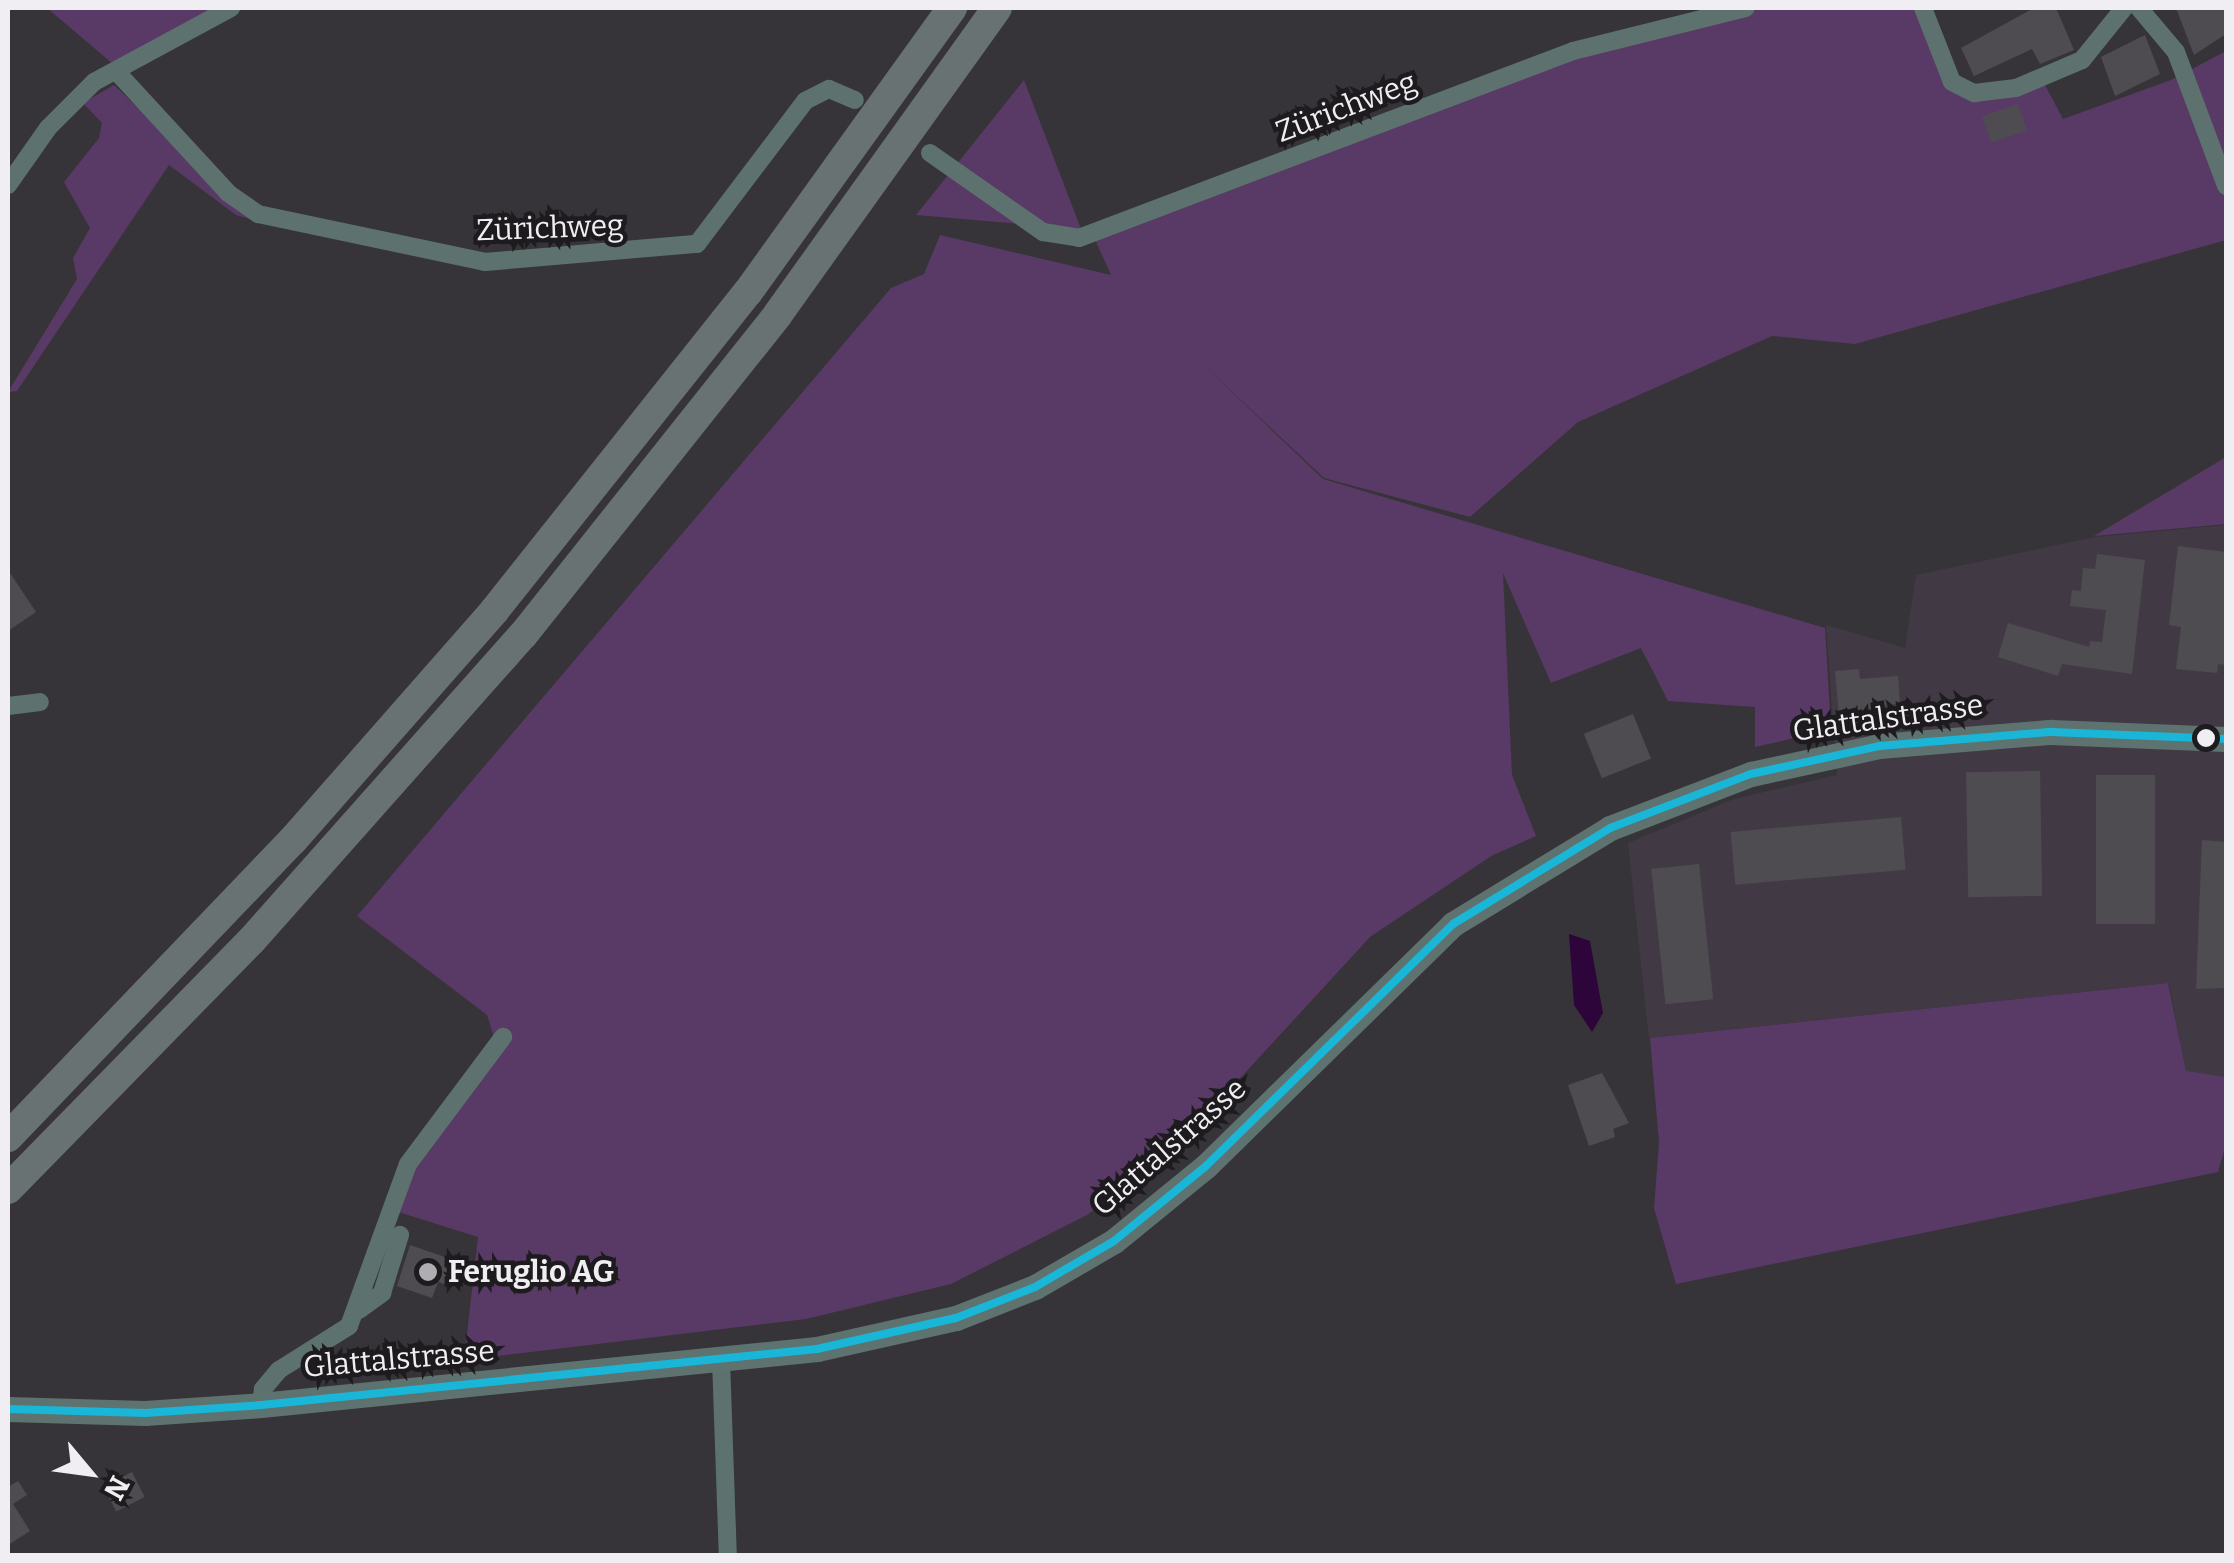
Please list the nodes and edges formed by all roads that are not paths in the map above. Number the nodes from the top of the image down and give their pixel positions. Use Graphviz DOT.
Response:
graph roads {
  1 [pos="231,8"];
  2 [pos="952,8"];
  3 [pos="998,8"];
  4 [pos="1746,8"];
  5 [pos="1923,8"];
  6 [pos="2124,8"];
  7 [pos="2140,8"];
  8 [pos="116,71"];
  9 [pos="855,100"];
  10 [pos="930,153"];
  11 [pos="8,185"];
  12 [pos="2226,186"];
  13 [pos="40,702"];
  14 [pos="8,706"];
  15 [pos="2226,739"];
  16 [pos="503,1036"];
  17 [pos="8,1137"];
  18 [pos="8,1189"];
  19 [pos="400,1234"];
  20 [pos="358,1310"];
  21 [pos="720,1360"];
  22 [pos="261,1405"];
  23 [pos="8,1409"];
  24 [pos="728,1556"];
  1 -- 8 [label="street"];
  2 -- 17 [label="highway"];
  3 -- 18 [label="highway"];
  4 -- 10 [label="street, Zürichweg"];
  5 -- 6 [label="street"];
  7 -- 12 [label="street"];
  8 -- 9 [label="street, Zürichweg"];
  8 -- 11 [label="street"];
  13 -- 14 [label="street"];
  15 -- 21 [label="street, Glattalstrasse"];
  16 -- 20 [label="street"];
  19 -- 20 [label="street"];
  20 -- 22 [label="street"];
  21 -- 22 [label="street, Glattalstrasse"];
  21 -- 24 [label="street"];
  22 -- 23 [label="street, Glattalstrasse"];
}
